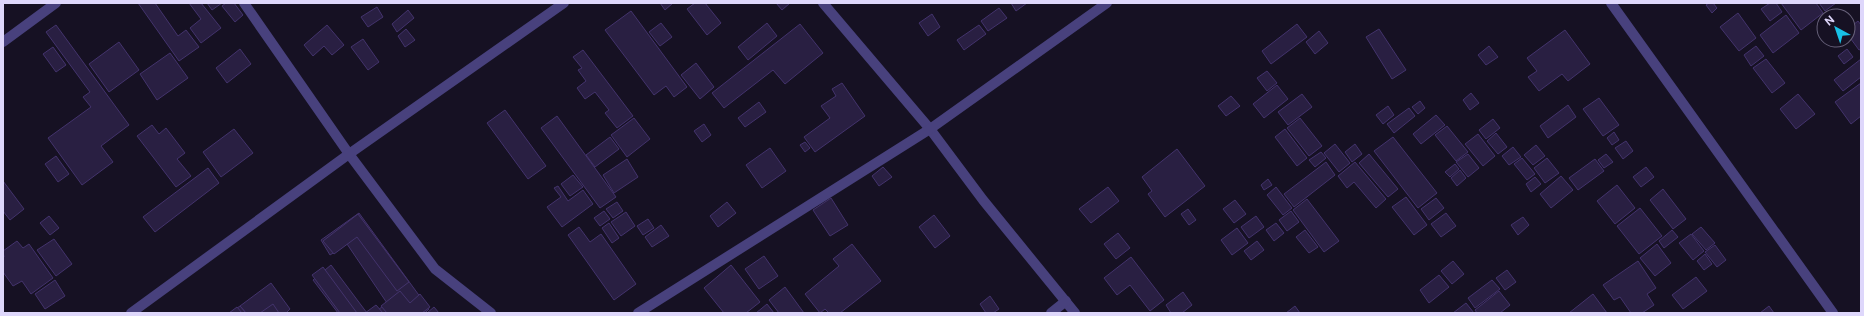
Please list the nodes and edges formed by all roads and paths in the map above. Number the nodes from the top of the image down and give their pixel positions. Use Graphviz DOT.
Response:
graph roads {
  1 [pos="56,3"];
  2 [pos="244,3"];
  3 [pos="564,3"];
  4 [pos="822,3"];
  5 [pos="1107,3"];
  6 [pos="1611,3"];
  7 [pos="3,42"];
  8 [pos="930,129"];
  9 [pos="349,154"];
  10 [pos="1066,301"];
  11 [pos="131,313"];
  12 [pos="491,313"];
  13 [pos="638,313"];
  14 [pos="1051,313"];
  15 [pos="1075,313"];
  16 [pos="1832,313"];
  1 -- 7 [label="street"];
  2 -- 9 [label="street"];
  3 -- 9 [label="street"];
  4 -- 8 [label="street"];
  5 -- 8 [label="street"];
  6 -- 16 [label="street"];
  8 -- 10 [label="street"];
  8 -- 13 [label="street"];
  9 -- 11 [label="street"];
  9 -- 12 [label="street"];
  10 -- 14 [label="street"];
  10 -- 15 [label="street"];
}
